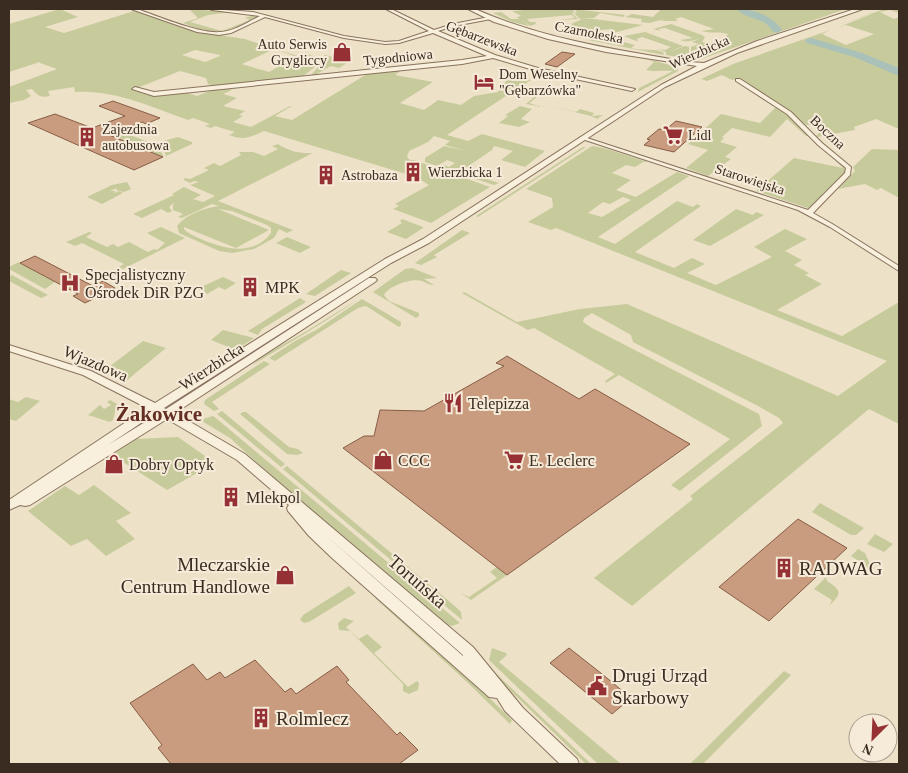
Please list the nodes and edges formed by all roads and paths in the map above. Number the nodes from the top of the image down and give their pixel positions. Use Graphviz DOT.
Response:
graph roads {
  1 [pos="133,9"];
  2 [pos="212,9"];
  3 [pos="265,9"];
  4 [pos="388,9"];
  5 [pos="471,9"];
  6 [pos="860,9"];
  7 [pos="253,14"];
  8 [pos="264,16"];
  9 [pos="490,18"];
  10 [pos="434,32"];
  11 [pos="493,56"];
  12 [pos="709,63"];
  13 [pos="688,68"];
  14 [pos="698,72"];
  15 [pos="738,80"];
  16 [pos="135,89"];
  17 [pos="632,89"];
  18 [pos="585,139"];
  19 [pos="809,213"];
  20 [pos="426,241"];
  21 [pos="899,269"];
  22 [pos="9,348"];
  23 [pos="188,401"];
  24 [pos="162,410"];
  25 [pos="187,424"];
  26 [pos="9,506"];
  27 [pos="9,510"];
  28 [pos="571,764"];
  1 -- 8 [label="street"];
  2 -- 7 [label="street"];
  3 -- 7 [label="street"];
  4 -- 10 [label="street, Gębarzewska"];
  5 -- 9 [label="street, Czarnoleska"];
  6 -- 12 [label="street, Wierzbicka"];
  6 -- 14 [label="street, Wierzbicka"];
  7 -- 8 [label="street"];
  8 -- 10 [label="street"];
  9 -- 10 [label="street"];
  9 -- 13 [label="street, Czarnoleska"];
  10 -- 11 [label="street, Gębarzewska"];
  11 -- 16 [label="street, Tygodniowa"];
  11 -- 17 [label="street, Gębarzewska"];
  12 -- 13 [label="street"];
  12 -- 14 [label="street, Wierzbicka"];
  13 -- 14 [label="street, Wierzbicka"];
  13 -- 18 [label="street, Wierzbicka"];
  14 -- 18 [label="street, Wierzbicka"];
  15 -- 19 [label="street, Boczna"];
  18 -- 19 [label="street, Starowiejska"];
  18 -- 20 [label="street, Wierzbicka"];
  19 -- 21 [label="street, Starowiejska"];
  20 -- 23 [label="street, Wierzbicka"];
  20 -- 24 [label="street, Wierzbicka"];
  22 -- 24 [label="street, Wjazdowa"];
  23 -- 24 [label="street, Wierzbicka"];
  23 -- 25 [label="street"];
  24 -- 25 [label="street, Toruńska"];
  24 -- 26 [label="street, Wierzbicka"];
  24 -- 27 [label="street, Wierzbicka"];
  25 -- 28 [label="street, Toruńska"];
}
